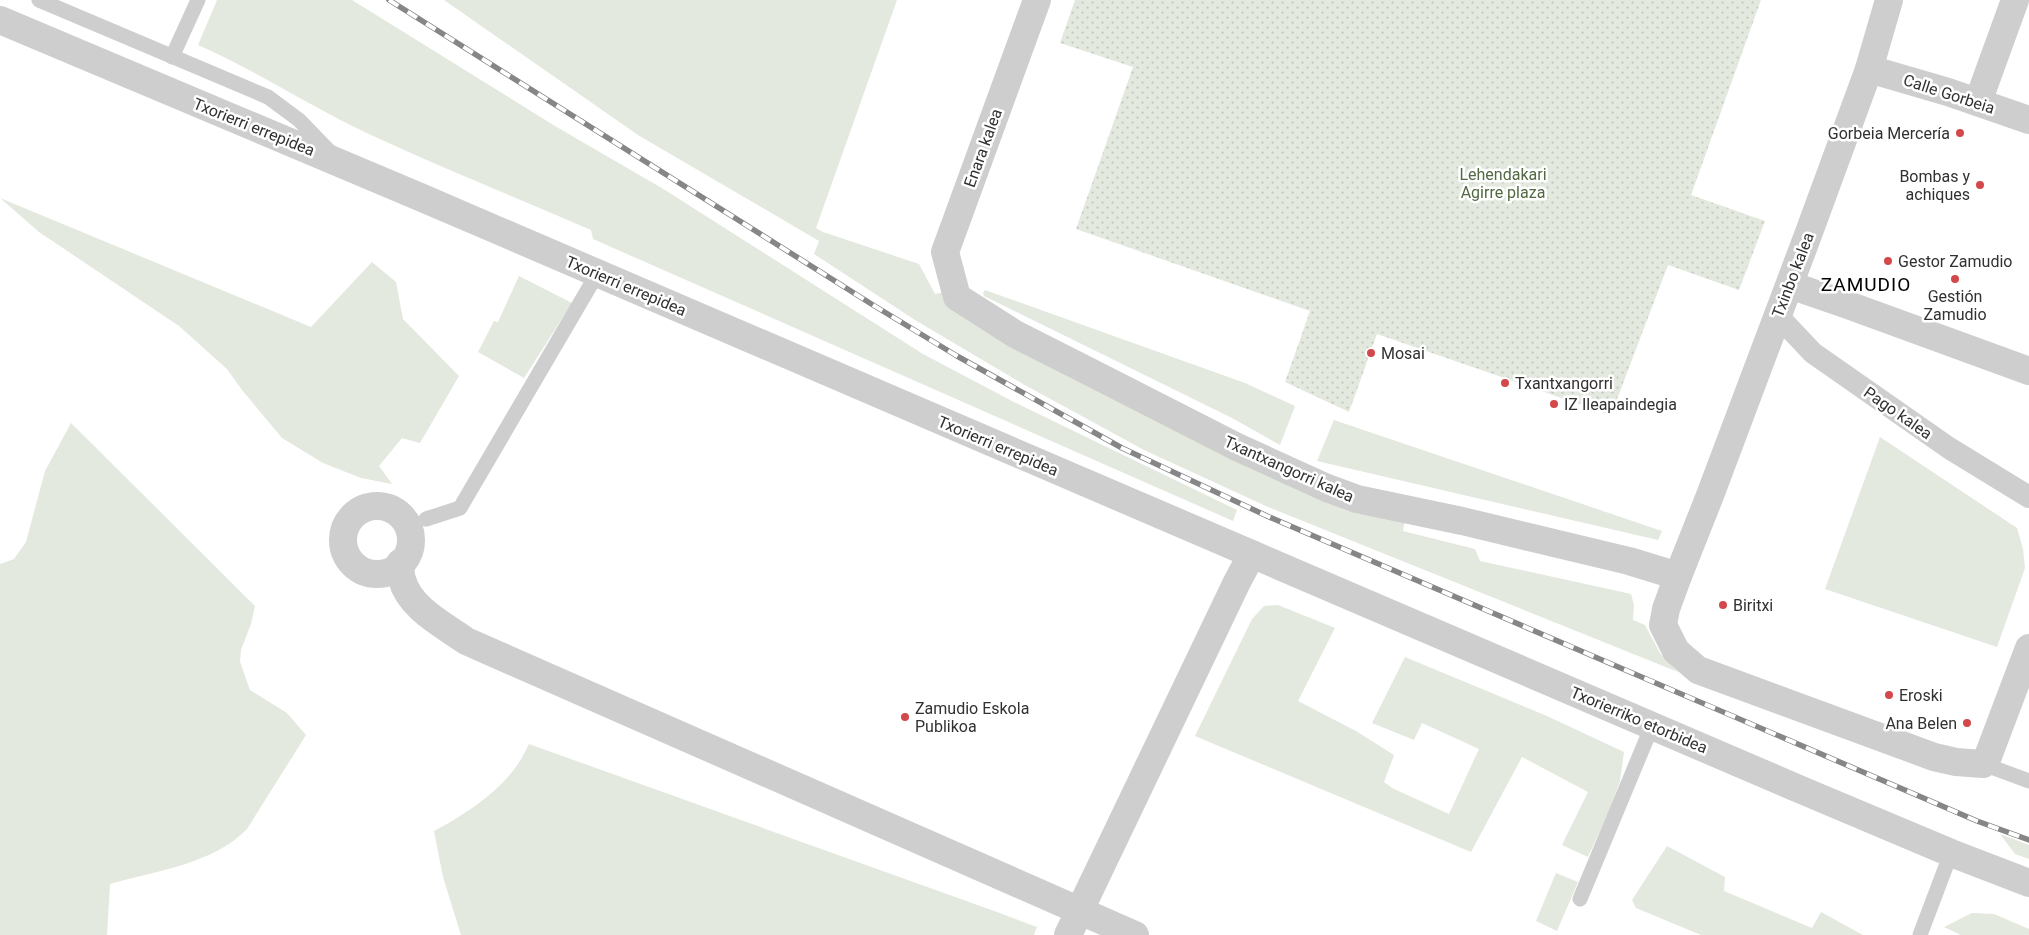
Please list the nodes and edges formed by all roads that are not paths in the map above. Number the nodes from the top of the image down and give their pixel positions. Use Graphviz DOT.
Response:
graph roads {
  1 [pos="39,0"];
  2 [pos="198,0"];
  3 [pos="1037,0"];
  4 [pos="1889,0"];
  5 [pos="2015,0"];
  6 [pos="0,20"];
  7 [pos="172,57"];
  8 [pos="1869,69"];
  9 [pos="1978,102"];
  10 [pos="2029,120"];
  11 [pos="342,164"];
  12 [pos="597,274"];
  13 [pos="1790,285"];
  14 [pos="957,297"];
  15 [pos="1778,316"];
  16 [pos="2029,371"];
  17 [pos="2029,497"];
  18 [pos="426,519"];
  19 [pos="1252,554"];
  20 [pos="400,563"];
  21 [pos="1678,576"];
  22 [pos="2029,648"];
  23 [pos="1652,726"];
  24 [pos="1983,764"];
  25 [pos="2029,781"];
  26 [pos="1951,854"];
  27 [pos="2029,883"];
  28 [pos="1580,898"];
  29 [pos="1074,924"];
  30 [pos="1135,935"];
  31 [pos="1920,935"];
  1 -- 7 [label="lane"];
  2 -- 7 [label="lane"];
  3 -- 14 [label="street, Enara kalea"];
  4 -- 8 [label="street, Txinbo kalea"];
  5 -- 9 [label="street"];
  6 -- 11 [label="street, Txorierri errepidea"];
  7 -- 11 [label="lane"];
  8 -- 9 [label="street, Calle Gorbeia"];
  8 -- 13 [label="street, Txinbo kalea"];
  9 -- 10 [label="street, Calle Gorbeia"];
  11 -- 12 [label="street, Txorierri errepidea"];
  12 -- 18 [label="lane"];
  12 -- 19 [label="street, Txorierri errepidea"];
  13 -- 15 [label="street, Txinbo kalea"];
  13 -- 16 [label="street"];
  14 -- 21 [label="street, Txantxangorri kalea"];
  15 -- 17 [label="street, Pago kalea"];
  15 -- 21 [label="street, Txinbo kalea"];
  19 -- 23 [label="street, Txorierriko etorbidea"];
  19 -- 29 [label="street"];
  20 -- 29 [label="street"];
  21 -- 24 [label="street, Txinbo kalea"];
  22 -- 24 [label="street"];
  23 -- 26 [label="street, Txorierriko etorbidea"];
  23 -- 28 [label="lane"];
  24 -- 25 [label="lane"];
  26 -- 27 [label="street, Txorierriko etorbidea"];
  26 -- 31 [label="lane"];
  29 -- 30 [label="street"];
}
